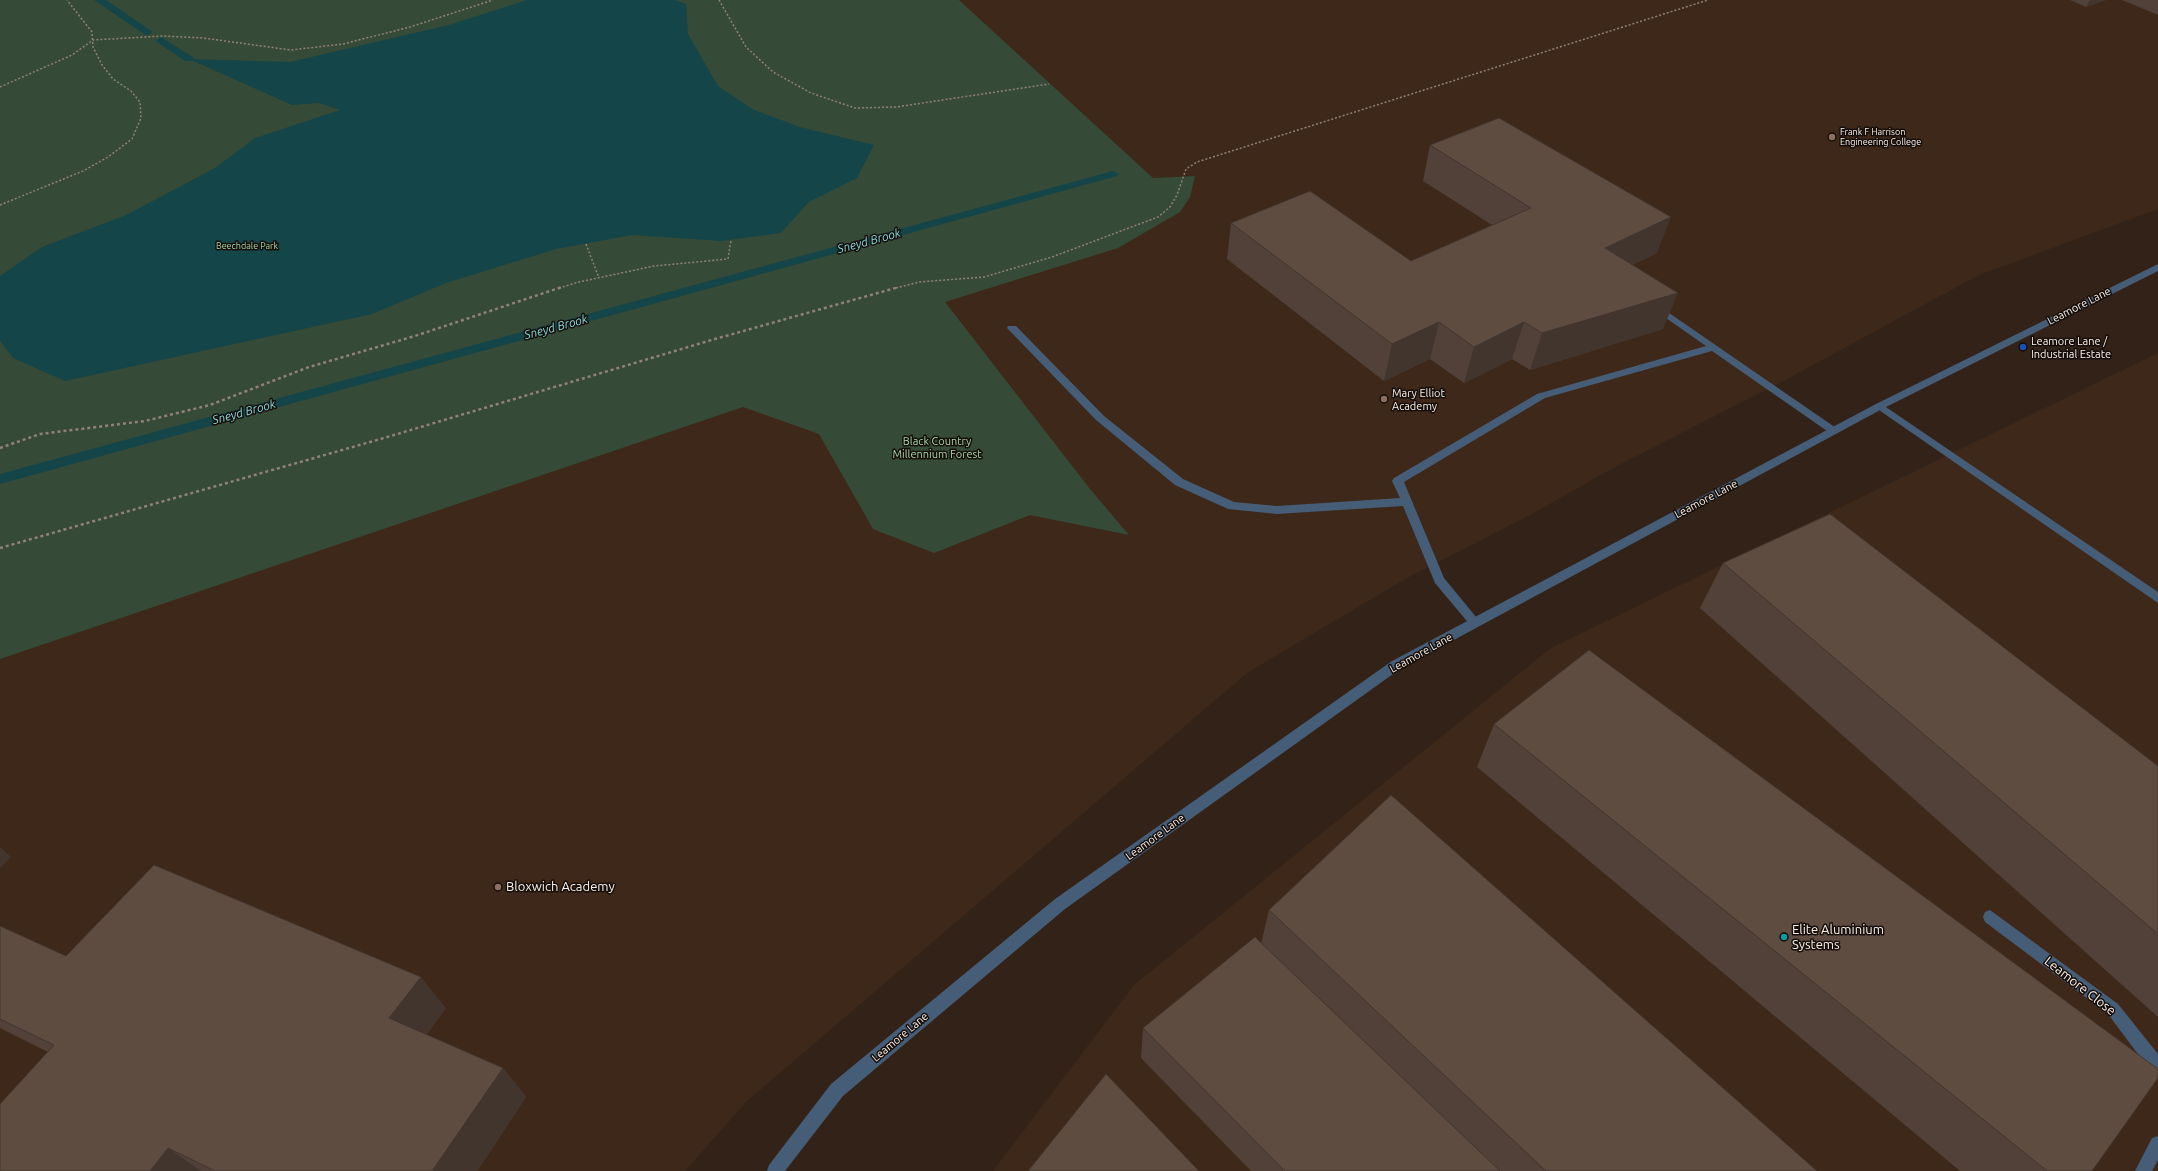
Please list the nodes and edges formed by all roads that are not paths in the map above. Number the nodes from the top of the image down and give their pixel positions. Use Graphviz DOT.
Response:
graph roads {
  1 [pos="2158,267"];
  2 [pos="1646,300"];
  3 [pos="1012,328"];
  4 [pos="1714,347"];
  5 [pos="1880,406"];
  6 [pos="1834,430"];
  7 [pos="1406,502"];
  8 [pos="2158,598"];
  9 [pos="1475,623"];
  10 [pos="1990,917"];
  11 [pos="2158,1067"];
  12 [pos="2158,1144"];
  13 [pos="775,1171"];
  14 [pos="2143,1171"];
  1 -- 5 [label="street, Leamore Lane"];
  2 -- 4 [label="street"];
  3 -- 7 [label="street"];
  4 -- 6 [label="street"];
  4 -- 7 [label="street"];
  5 -- 6 [label="street, Leamore Lane"];
  5 -- 8 [label="street"];
  6 -- 9 [label="street, Leamore Lane"];
  7 -- 9 [label="street"];
  9 -- 13 [label="street, Leamore Lane"];
  10 -- 11 [label="street, Leamore Close"];
  12 -- 14 [label="street"];
}
